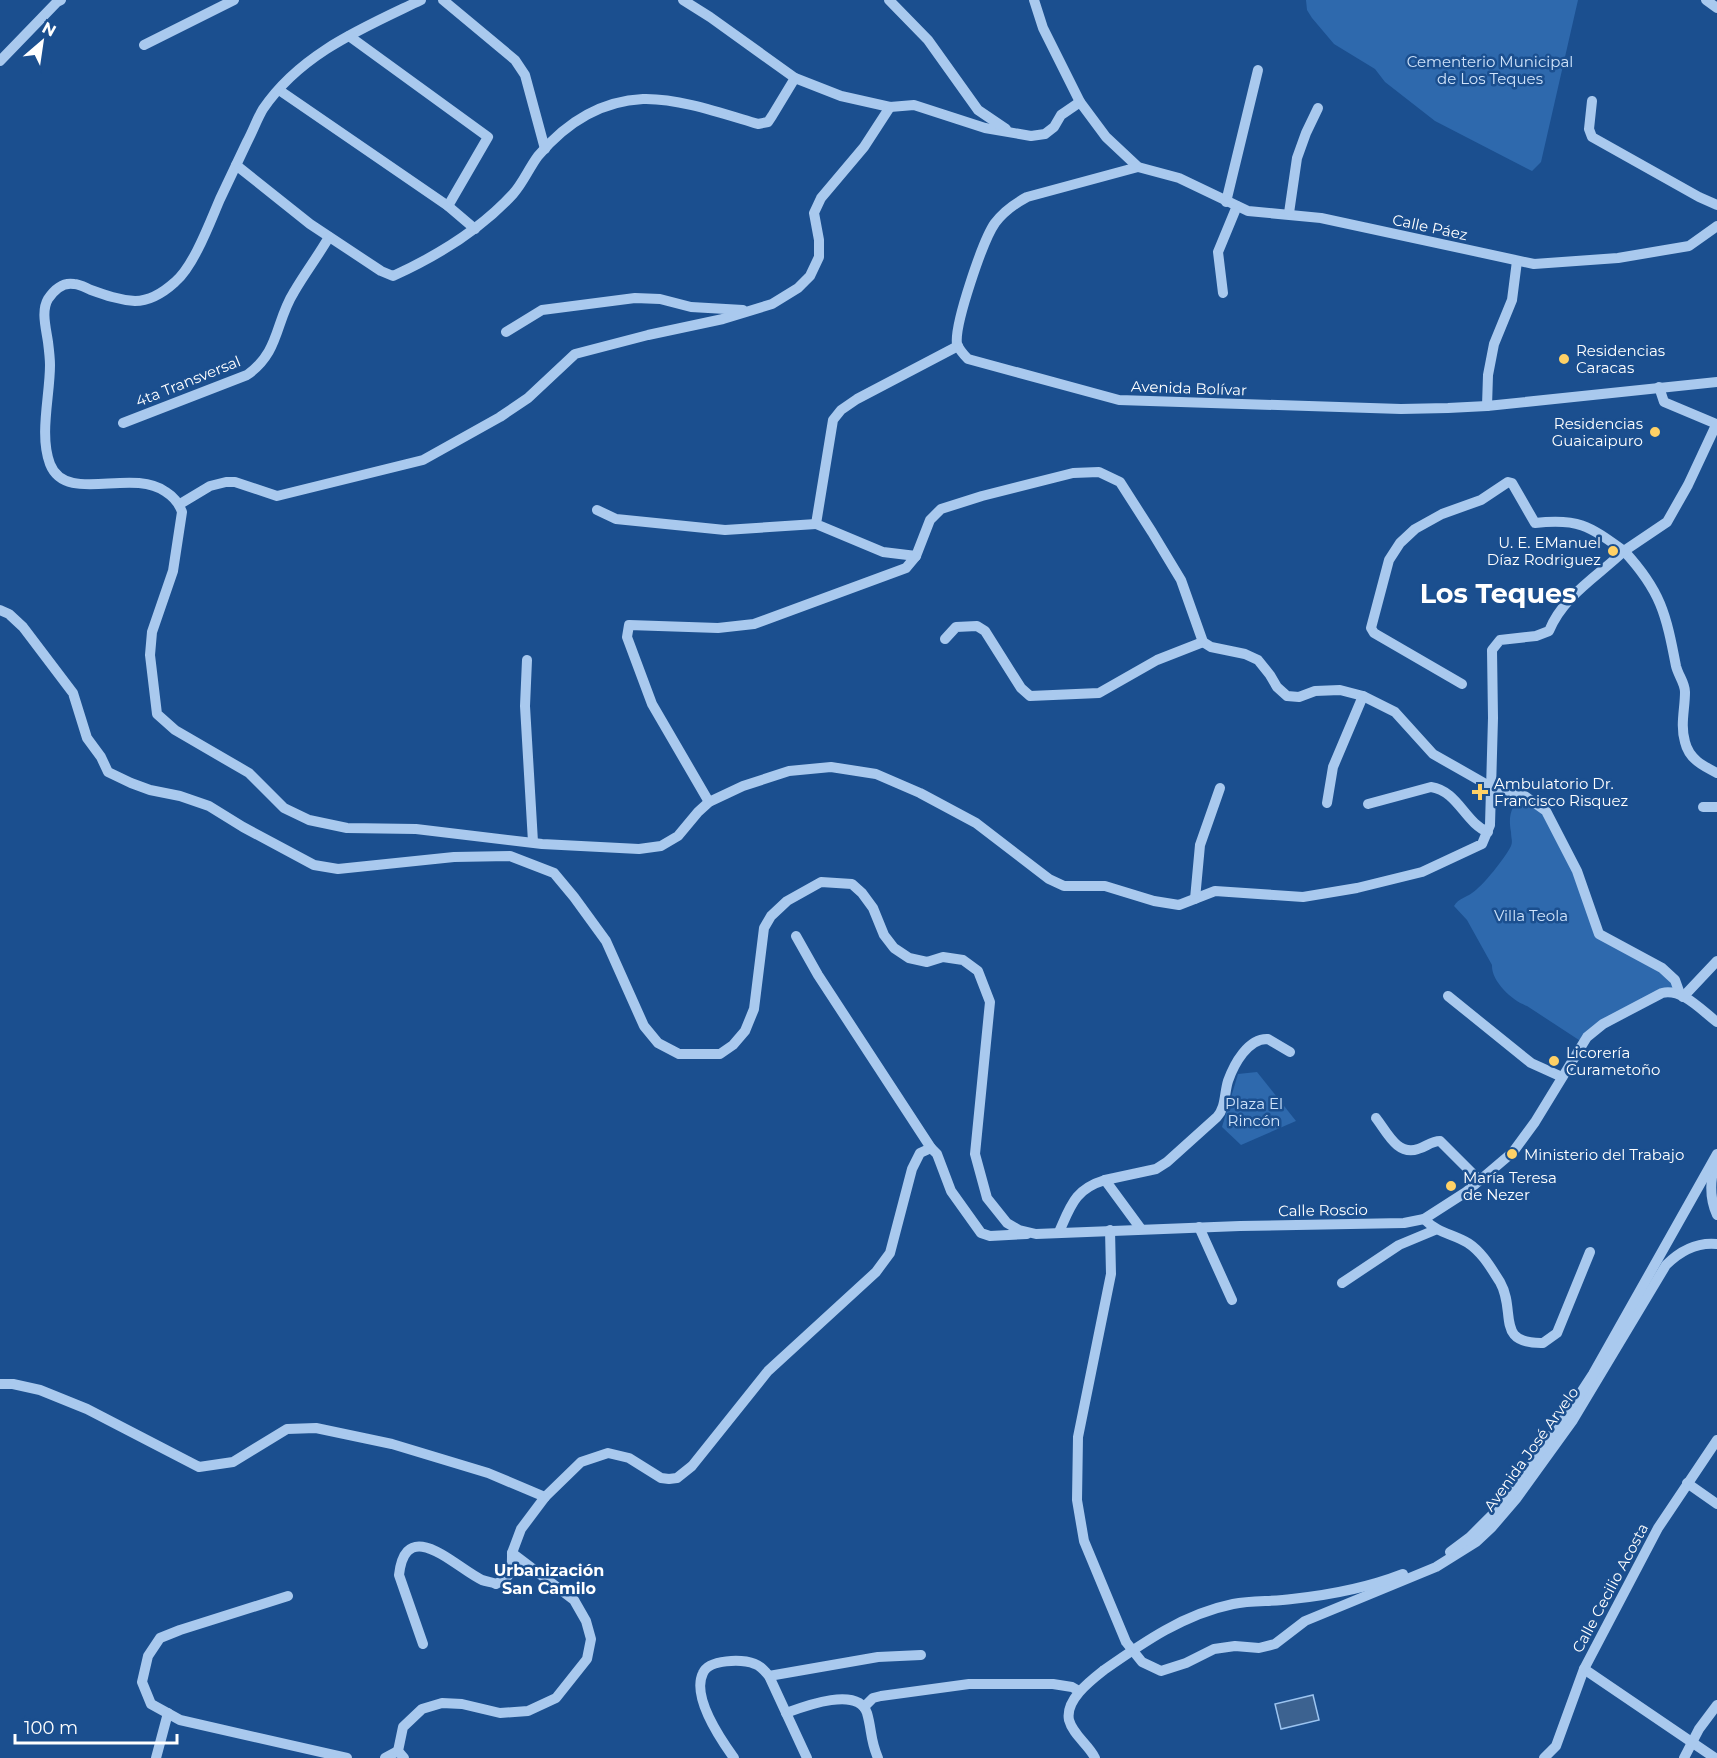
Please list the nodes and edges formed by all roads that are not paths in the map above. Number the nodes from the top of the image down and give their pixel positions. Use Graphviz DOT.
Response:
graph roads {
  1 [pos="61,0"];
  2 [pos="234,0"];
  3 [pos="421,0"];
  4 [pos="443,0"];
  5 [pos="683,0"];
  6 [pos="889,0"];
  7 [pos="1034,0"];
  8 [pos="1706,0"];
  9 [pos="1717,8"];
  10 [pos="349,36"];
  11 [pos="144,45"];
  12 [pos="0,61"];
  13 [pos="1258,70"];
  14 [pos="795,78"];
  15 [pos="279,90"];
  16 [pos="1592,101"];
  17 [pos="1080,102"];
  18 [pos="890,107"];
  19 [pos="1318,108"];
  20 [pos="1009,131"];
  21 [pos="545,149"];
  22 [pos="237,165"];
  23 [pos="1138,167"];
  24 [pos="1231,204"];
  25 [pos="1717,205"];
  26 [pos="448,206"];
  27 [pos="1289,213"];
  28 [pos="1717,226"];
  29 [pos="475,229"];
  30 [pos="329,237"];
  31 [pos="1517,261"];
  32 [pos="1223,292"];
  33 [pos="751,311"];
  34 [pos="506,332"];
  35 [pos="958,346"];
  36 [pos="1717,382"];
  37 [pos="1659,387"];
  38 [pos="1487,406"];
  39 [pos="123,423"];
  40 [pos="180,504"];
  41 [pos="597,510"];
  42 [pos="816,524"];
  43 [pos="1624,551"];
  44 [pos="916,556"];
  45 [pos="0,610"];
  46 [pos="945,639"];
  47 [pos="1203,642"];
  48 [pos="527,660"];
  49 [pos="1462,684"];
  50 [pos="1363,696"];
  51 [pos="1717,773"];
  52 [pos="1491,787"];
  53 [pos="1221,788"];
  54 [pos="709,802"];
  55 [pos="1327,803"];
  56 [pos="1368,804"];
  57 [pos="1703,807"];
  58 [pos="1717,807"];
  59 [pos="1488,832"];
  60 [pos="533,843"];
  61 [pos="1195,899"];
  62 [pos="796,936"];
  63 [pos="1717,961"];
  64 [pos="1448,996"];
  65 [pos="1682,996"];
  66 [pos="1717,1022"];
  67 [pos="1290,1052"];
  68 [pos="1562,1077"];
  69 [pos="1376,1118"];
  70 [pos="931,1148"];
  71 [pos="1717,1154"];
  72 [pos="1105,1180"];
  73 [pos="1479,1180"];
  74 [pos="1717,1215"];
  75 [pos="1424,1219"];
  76 [pos="1199,1227"];
  77 [pos="1141,1229"];
  78 [pos="1110,1230"];
  79 [pos="1435,1230"];
  80 [pos="1059,1232"];
  81 [pos="1036,1234"];
  82 [pos="1717,1244"];
  83 [pos="1590,1252"];
  84 [pos="1342,1283"];
  85 [pos="1232,1300"];
  86 [pos="0,1384"];
  87 [pos="1717,1440"];
  88 [pos="1687,1483"];
  89 [pos="545,1497"];
  90 [pos="1717,1504"];
  91 [pos="512,1553"];
  92 [pos="288,1596"];
  93 [pos="1308,1597"];
  94 [pos="1314,1617"];
  95 [pos="423,1644"];
  96 [pos="921,1654"];
  97 [pos="1584,1669"];
  98 [pos="769,1676"];
  99 [pos="1079,1691"];
  100 [pos="1717,1705"];
  101 [pos="864,1707"];
  102 [pos="168,1713"];
  103 [pos="786,1713"];
  104 [pos="1692,1742"];
  105 [pos="401,1754"];
  106 [pos="156,1758"];
  107 [pos="347,1758"];
  108 [pos="385,1758"];
  109 [pos="734,1758"];
  110 [pos="807,1758"];
  111 [pos="878,1758"];
  112 [pos="1095,1758"];
  113 [pos="1544,1758"];
  114 [pos="1684,1758"];
  115 [pos="1715,1758"];
  1 -- 12 [label="street"];
  2 -- 11 [label="street"];
  3 -- 10 [label="street"];
  4 -- 21 [label="street"];
  5 -- 14 [label="street"];
  6 -- 20 [label="street"];
  7 -- 17 [label="street"];
  8 -- 9 [label="street"];
  10 -- 15 [label="street"];
  10 -- 26 [label="street"];
  13 -- 24 [label="street"];
  14 -- 18 [label="street"];
  14 -- 21 [label="street"];
  15 -- 22 [label="street"];
  15 -- 26 [label="street"];
  16 -- 25 [label="street"];
  17 -- 20 [label="street"];
  17 -- 23 [label="street"];
  18 -- 20 [label="street"];
  18 -- 33 [label="street"];
  19 -- 27 [label="street"];
  21 -- 29 [label="street"];
  22 -- 30 [label="street"];
  22 -- 40 [label="street"];
  23 -- 24 [label="street, Calle Páez"];
  23 -- 35 [label="street"];
  24 -- 27 [label="street, Calle Páez"];
  24 -- 32 [label="street"];
  26 -- 29 [label="street"];
  27 -- 31 [label="street, Calle Páez"];
  28 -- 31 [label="street, Calle Páez"];
  29 -- 30 [label="street"];
  30 -- 39 [label="street, 4ta Transversal"];
  31 -- 38 [label="street"];
  33 -- 34 [label="street"];
  33 -- 40 [label="street"];
  35 -- 38 [label="street, Avenida Bolívar"];
  35 -- 42 [label="street"];
  36 -- 37 [label="street, Avenida Bolívar"];
  37 -- 38 [label="street, Avenida Bolívar"];
  37 -- 43 [label="street"];
  40 -- 60 [label="street"];
  41 -- 42 [label="street"];
  42 -- 44 [label="street"];
  43 -- 49 [label="street"];
  43 -- 51 [label="street"];
  43 -- 52 [label="street"];
  44 -- 47 [label="street"];
  44 -- 54 [label="street"];
  45 -- 81 [label="street"];
  46 -- 47 [label="street"];
  47 -- 50 [label="street"];
  48 -- 60 [label="street"];
  50 -- 52 [label="street"];
  50 -- 55 [label="street"];
  52 -- 59 [label="street"];
  52 -- 65 [label="street"];
  53 -- 61 [label="street"];
  54 -- 60 [label="street"];
  54 -- 61 [label="street"];
  56 -- 59 [label="street"];
  57 -- 58 [label="street"];
  59 -- 61 [label="street"];
  62 -- 70 [label="street"];
  63 -- 65 [label="street"];
  64 -- 68 [label="street"];
  65 -- 66 [label="street"];
  65 -- 68 [label="street, Calle Roscio"];
  67 -- 72 [label="street"];
  68 -- 73 [label="street, Calle Roscio"];
  69 -- 73 [label="street"];
  70 -- 81 [label="street, Calle Roscio"];
  70 -- 89 [label="street"];
  71 -- 74 [label="street"];
  71 -- 93 [label="street, Avenida José Arvelo"];
  72 -- 77 [label="street"];
  72 -- 80 [label="street"];
  73 -- 75 [label="street, Calle Roscio"];
  75 -- 76 [label="street, Calle Roscio"];
  75 -- 79 [label="street"];
  76 -- 77 [label="street, Calle Roscio"];
  76 -- 85 [label="street"];
  77 -- 78 [label="street, Calle Roscio"];
  78 -- 80 [label="street, Calle Roscio"];
  78 -- 94 [label="street, Avenida José Arvelo"];
  79 -- 83 [label="street"];
  79 -- 84 [label="street"];
  80 -- 81 [label="street, Calle Roscio"];
  82 -- 94 [label="street, Avenida José Arvelo"];
  86 -- 89 [label="street"];
  87 -- 88 [label="street, Calle Cecilio Acosta"];
  88 -- 90 [label="street"];
  88 -- 97 [label="street, Calle Cecilio Acosta"];
  89 -- 91 [label="street"];
  91 -- 95 [label="street"];
  91 -- 105 [label="street"];
  92 -- 102 [label="street"];
  93 -- 94 [label="street"];
  93 -- 99 [label="street, Avenida José Arvelo"];
  96 -- 98 [label="street"];
  97 -- 104 [label="street"];
  97 -- 113 [label="street, Calle Cecilio Acosta"];
  98 -- 103 [label="street"];
  98 -- 109 [label="street"];
  99 -- 101 [label="street"];
  99 -- 112 [label="street"];
  100 -- 104 [label="street"];
  101 -- 103 [label="street"];
  101 -- 111 [label="street"];
  102 -- 106 [label="street"];
  102 -- 107 [label="street"];
  103 -- 110 [label="street"];
  104 -- 114 [label="street"];
  104 -- 115 [label="street"];
  105 -- 108 [label="street"];
}
